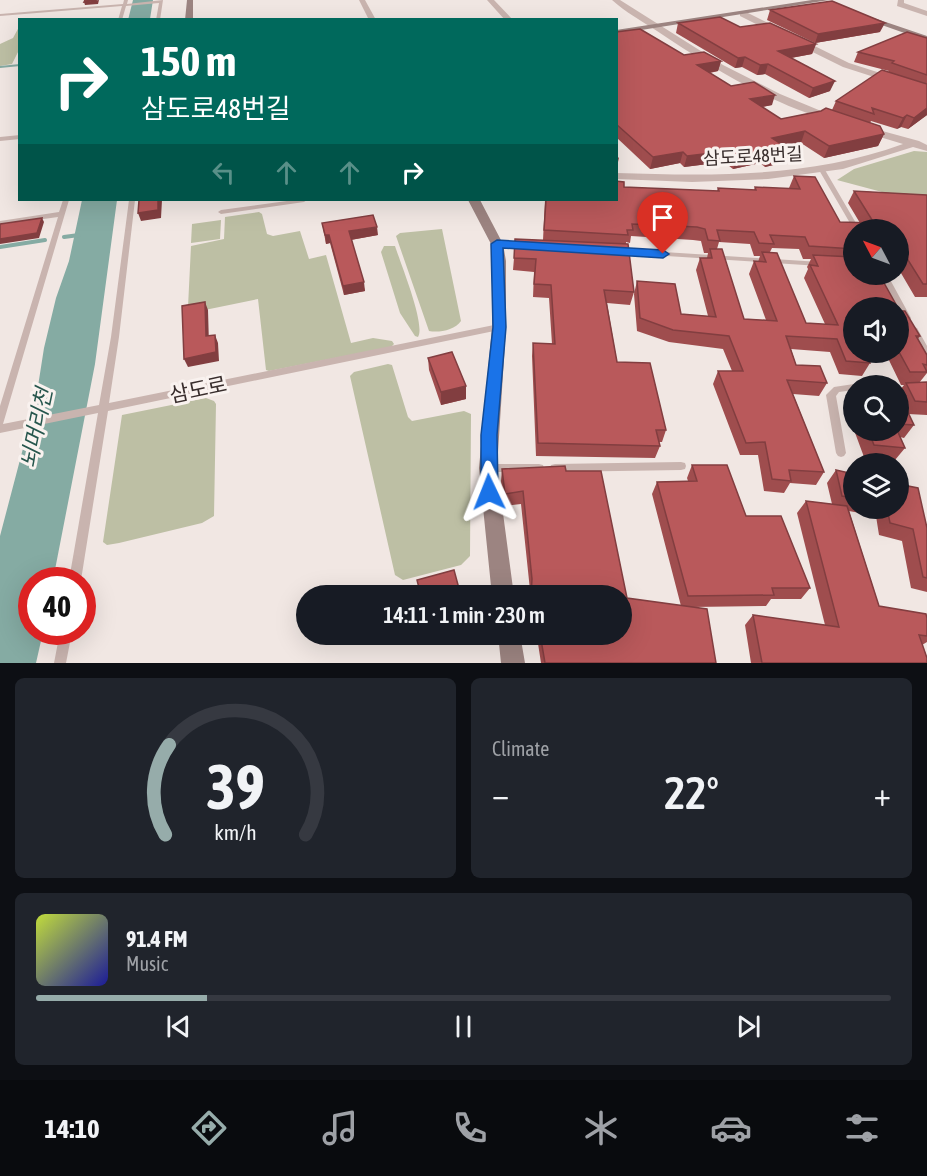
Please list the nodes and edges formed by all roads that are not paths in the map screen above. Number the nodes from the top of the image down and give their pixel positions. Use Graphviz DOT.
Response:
graph roads {
  1 [pos="190,0"];
  2 [pos="362,0"];
  3 [pos="490,0"];
  4 [pos="615,0"];
  5 [pos="901,0"];
  6 [pos="160,1"];
  7 [pos="825,1"];
  8 [pos="125,2"];
  9 [pos="742,14"];
  10 [pos="859,14"];
  11 [pos="927,14"];
  12 [pos="0,15"];
  13 [pos="121,18"];
  14 [pos="158,18"];
  15 [pos="189,18"];
  16 [pos="372,18"];
  17 [pos="508,18"];
  18 [pos="654,27"];
  19 [pos="618,32"];
  20 [pos="927,39"];
  21 [pos="927,91"];
  22 [pos="845,123"];
  23 [pos="855,126"];
  24 [pos="18,137"];
  25 [pos="927,137"];
  26 [pos="0,139"];
  27 [pos="913,144"];
  28 [pos="927,148"];
  29 [pos="822,170"];
  30 [pos="618,176"];
  31 [pos="66,201"];
  32 [pos="132,201"];
  33 [pos="297,201"];
  34 [pos="475,201"];
  35 [pos="221,212"];
  36 [pos="62,214"];
  37 [pos="850,219"];
  38 [pos="0,223"];
  39 [pos="497,244"];
  40 [pos="533,246"];
  41 [pos="616,251"];
  42 [pos="830,264"];
  43 [pos="889,285"];
  44 [pos="500,327"];
  45 [pos="927,353"];
  46 [pos="927,386"];
  47 [pos="843,388"];
  48 [pos="909,390"];
  49 [pos="104,409"];
  50 [pos="0,422"];
  51 [pos="0,429"];
  52 [pos="842,453"];
  53 [pos="681,466"];
  54 [pos="488,468"];
  55 [pos="77,567"];
  56 [pos="502,585"];
  57 [pos="63,645"];
  58 [pos="511,645"];
  59 [pos="60,663"];
  60 [pos="513,663"];
  1 -- 15 [label="street"];
  2 -- 16 [label="street"];
  3 -- 17 [label="street"];
  4 -- 18 [label="street"];
  5 -- 11 [label="street"];
  6 -- 8 [label="lane"];
  6 -- 14 [label="lane"];
  7 -- 9 [label="street"];
  8 -- 12 [label="lane"];
  8 -- 13 [label="lane"];
  9 -- 18 [label="street"];
  9 -- 21 [label="street"];
  10 -- 20 [label="street"];
  18 -- 19 [label="street"];
  18 -- 22 [label="street"];
  23 -- 27 [label="street"];
  24 -- 26 [label="lane"];
  25 -- 27 [label="street"];
  27 -- 28 [label="street"];
  27 -- 29 [label="street"];
  29 -- 30 [label="street, 삼도로48번길"];
  29 -- 37 [label="lane, 삼도로48번길"];
  31 -- 36 [label="lane"];
  32 -- 49 [label="lane"];
  33 -- 35 [label="lane"];
  34 -- 39 [label="street"];
  36 -- 38 [label="lane"];
  36 -- 50 [label="lane"];
  39 -- 40 [label="lane"];
  39 -- 44 [label="street"];
  41 -- 42 [label="lane"];
  43 -- 45 [label="lane"];
  44 -- 49 [label="lane, 삼도로"];
  44 -- 54 [label="street"];
  46 -- 48 [label="lane"];
  47 -- 52 [label="lane"];
  49 -- 51 [label="lane, 삼도로"];
  49 -- 55 [label="lane"];
  53 -- 54 [label="lane"];
  54 -- 56 [label="street"];
  57 -- 59 [label="lane"];
  58 -- 60 [label="street"];
}
